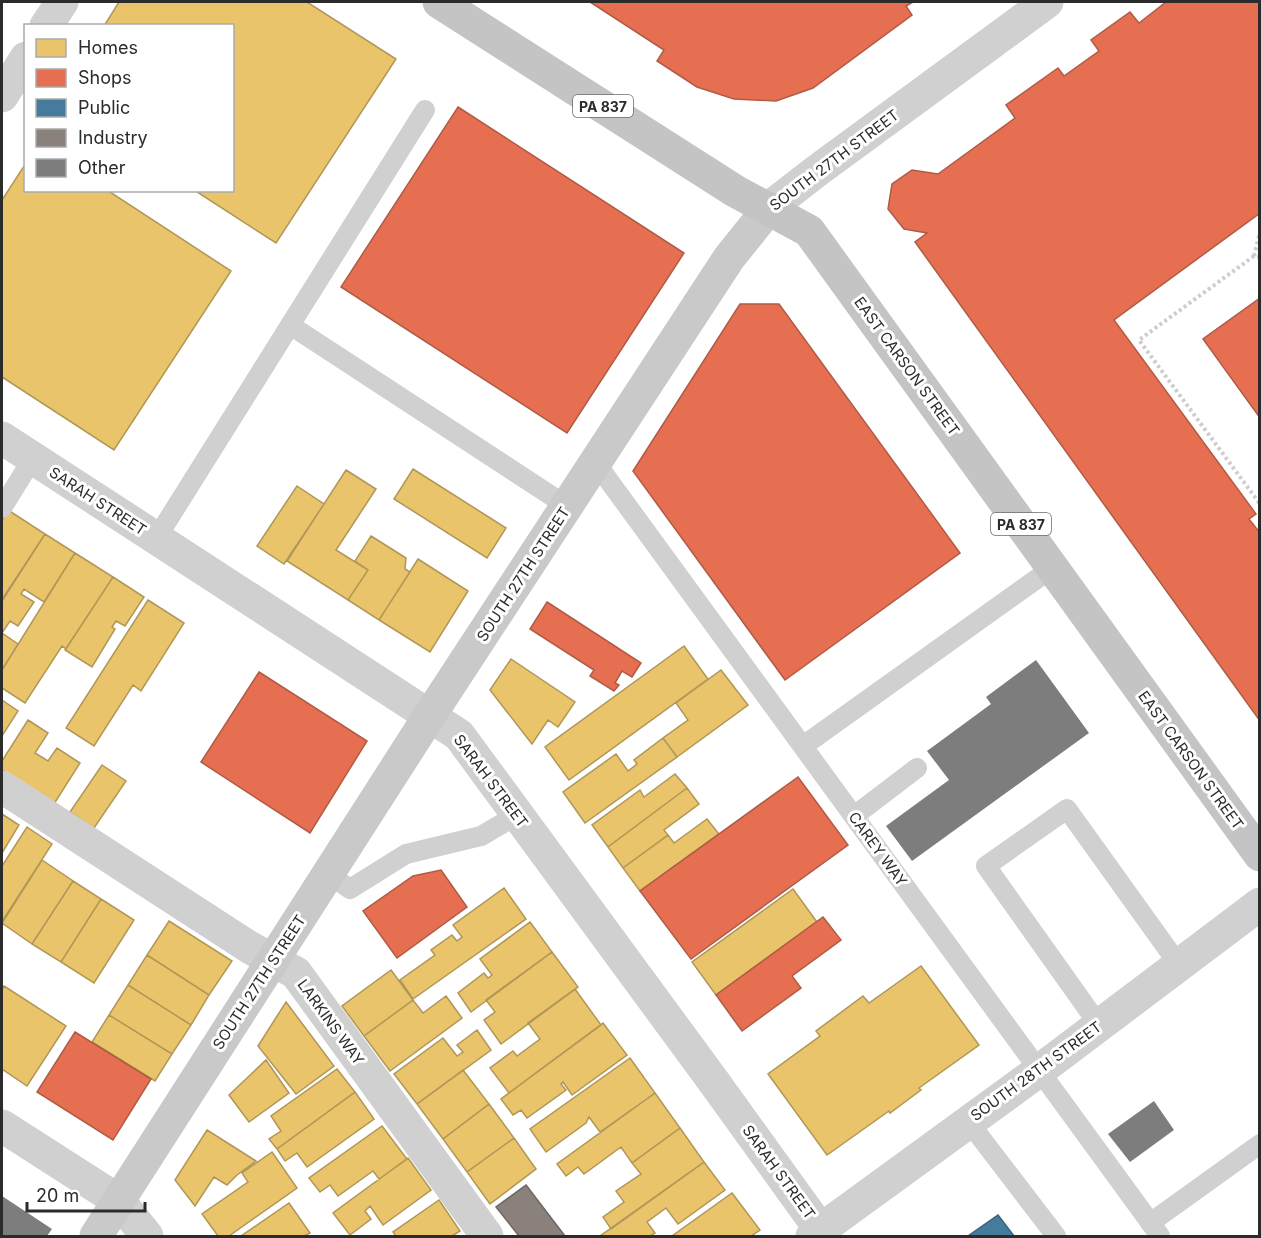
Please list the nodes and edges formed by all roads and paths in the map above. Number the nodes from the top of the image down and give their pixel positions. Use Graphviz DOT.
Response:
graph roads {
  1 [pos="62,2"];
  2 [pos="439,2"];
  3 [pos="1047,2"];
  4 [pos="47,24"];
  5 [pos="24,61"];
  6 [pos="2,94"];
  7 [pos="424,110"];
  8 [pos="769,208"];
  9 [pos="1260,232"];
  10 [pos="1254,256"];
  11 [pos="1260,257"];
  12 [pos="290,325"];
  13 [pos="2,438"];
  14 [pos="33,458"];
  15 [pos="596,463"];
  16 [pos="1260,504"];
  17 [pos="567,506"];
  18 [pos="2,508"];
  19 [pos="156,538"];
  20 [pos="1052,568"];
  21 [pos="430,715"];
  22 [pos="803,746"];
  23 [pos="917,768"];
  24 [pos="2,787"];
  25 [pos="517,814"];
  26 [pos="854,816"];
  27 [pos="1260,855"];
  28 [pos="328,874"];
  29 [pos="1260,904"];
  30 [pos="273,960"];
  31 [pos="1179,965"];
  32 [pos="1099,1025"];
  33 [pos="1040,1070"];
  34 [pos="968,1121"];
  35 [pos="2,1125"];
  36 [pos="1260,1144"];
  37 [pos="119,1201"];
  38 [pos="1155,1229"];
  39 [pos="819,1234"];
  40 [pos="96,1236"];
  41 [pos="147,1236"];
  42 [pos="486,1236"];
  43 [pos="1056,1236"];
  1 -- 4 [label="street"];
  2 -- 8 [label="main road, EAST CARSON STREET / PA 837"];
  3 -- 8 [label="street, SOUTH 27TH STREET"];
  5 -- 6 [label="street"];
  7 -- 12 [label="lane"];
  8 -- 15 [label="street, SOUTH 27TH STREET"];
  8 -- 20 [label="main road, EAST CARSON STREET / PA 837"];
  9 -- 10 [label="path"];
  10 -- 11 [label="path"];
  10 -- 16 [label="path"];
  12 -- 17 [label="lane"];
  12 -- 19 [label="lane"];
  13 -- 14 [label="street, SARAH STREET"];
  14 -- 18 [label="lane"];
  14 -- 19 [label="street, SARAH STREET"];
  15 -- 17 [label="street, SOUTH 27TH STREET"];
  15 -- 22 [label="lane, CAREY WAY"];
  17 -- 21 [label="street, SOUTH 27TH STREET"];
  19 -- 21 [label="street, SARAH STREET"];
  20 -- 22 [label="lane"];
  20 -- 27 [label="main road, EAST CARSON STREET / PA 837"];
  21 -- 25 [label="street, SARAH STREET"];
  21 -- 28 [label="street, SOUTH 27TH STREET"];
  22 -- 26 [label="lane, CAREY WAY"];
  23 -- 26 [label="lane"];
  24 -- 30 [label="street, LARKINS WAY"];
  25 -- 28 [label="lane"];
  25 -- 39 [label="street, SARAH STREET"];
  26 -- 33 [label="lane, CAREY WAY"];
  28 -- 30 [label="street, SOUTH 27TH STREET"];
  29 -- 31 [label="street, SOUTH 28TH STREET"];
  30 -- 37 [label="street, SOUTH 27TH STREET"];
  30 -- 42 [label="street, LARKINS WAY"];
  31 -- 32 [label="street, SOUTH 28TH STREET"];
  31 -- 32 [label="lane"];
  32 -- 33 [label="street, SOUTH 28TH STREET"];
  33 -- 34 [label="street, SOUTH 28TH STREET"];
  33 -- 38 [label="lane, CAREY WAY"];
  34 -- 39 [label="street, SOUTH 28TH STREET"];
  34 -- 43 [label="lane"];
  35 -- 37 [label="street"];
  36 -- 38 [label="lane"];
  37 -- 40 [label="street, SOUTH 27TH STREET"];
  37 -- 41 [label="street"];
}
